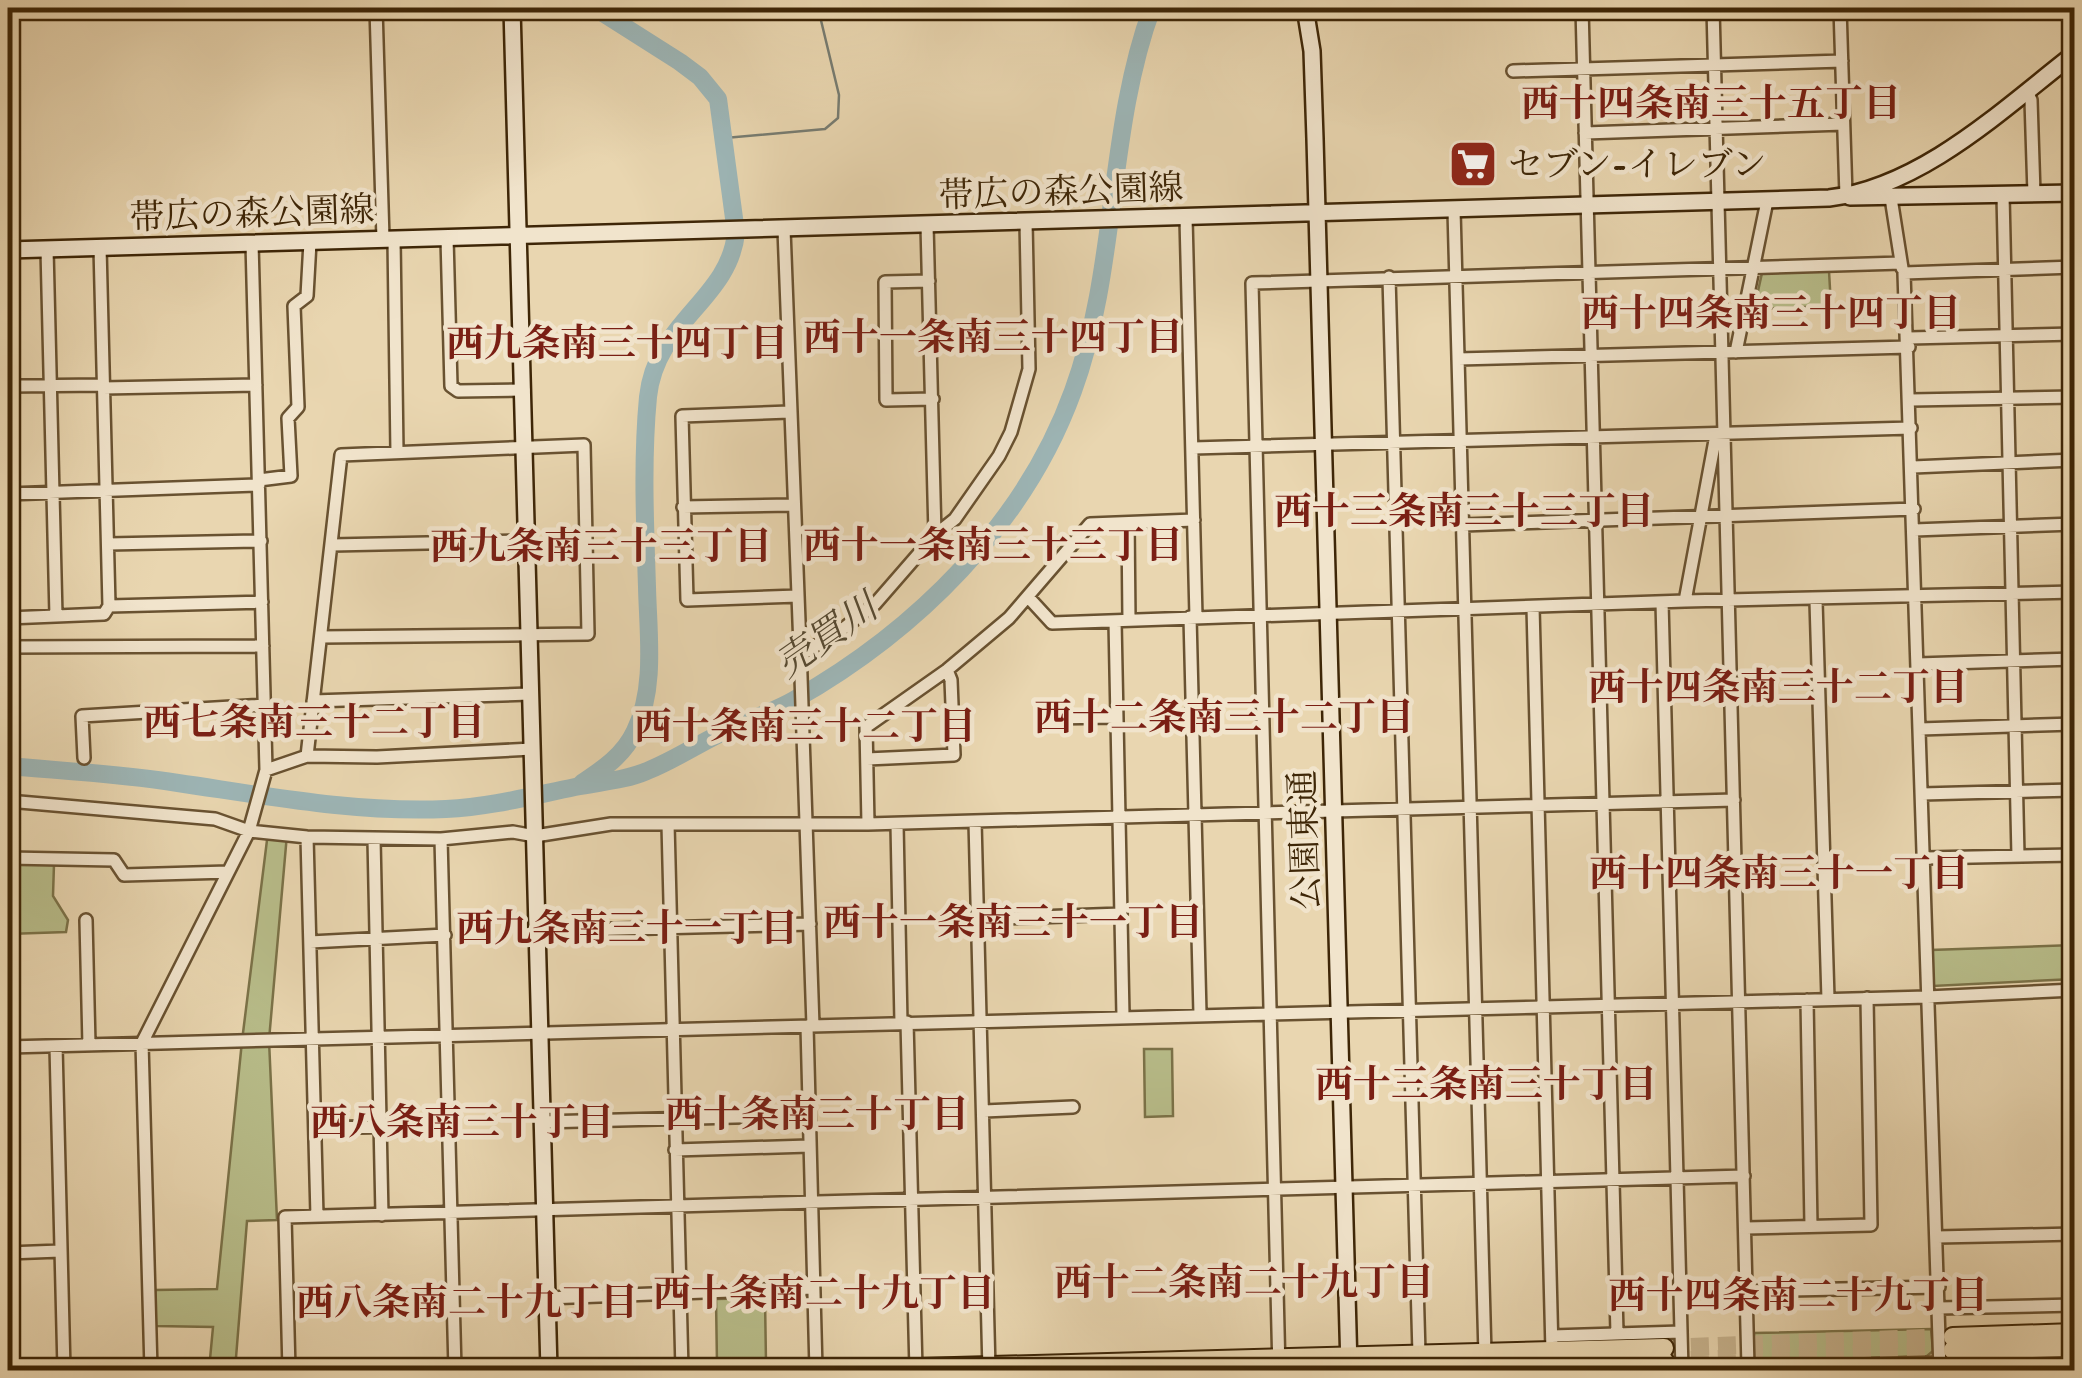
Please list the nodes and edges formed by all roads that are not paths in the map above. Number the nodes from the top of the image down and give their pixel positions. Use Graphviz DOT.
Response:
graph roads {
  1 [pos="376,8"];
  2 [pos="512,8"];
  3 [pos="1305,8"];
  4 [pos="1582,8"];
  5 [pos="1714,8"];
  6 [pos="1840,8"];
  7 [pos="1861,8"];
  8 [pos="2074,54"];
  9 [pos="1842,61"];
  10 [pos="1714,66"];
  11 [pos="1583,69"];
  12 [pos="1513,71"];
  13 [pos="2027,91"];
  14 [pos="1843,124"];
  15 [pos="1715,129"];
  16 [pos="1585,133"];
  17 [pos="2074,192"];
  18 [pos="2034,194"];
  19 [pos="2003,195"];
  20 [pos="1846,196"];
  21 [pos="1891,198"];
  22 [pos="1767,201"];
  23 [pos="1716,202"];
  24 [pos="1588,206"];
  25 [pos="1454,210"];
  26 [pos="1317,213"];
  27 [pos="1186,218"];
  28 [pos="1026,222"];
  29 [pos="927,225"];
  30 [pos="784,229"];
  31 [pos="518,236"];
  32 [pos="447,238"];
  33 [pos="388,239"];
  34 [pos="310,242"];
  35 [pos="252,243"];
  36 [pos="100,248"];
  37 [pos="48,249"];
  38 [pos="8,250"];
  39 [pos="2074,267"];
  40 [pos="1720,268"];
  41 [pos="1754,268"];
  42 [pos="1903,268"];
  43 [pos="2006,270"];
  44 [pos="1588,272"];
  45 [pos="1457,275"];
  46 [pos="1389,277"];
  47 [pos="1319,280"];
  48 [pos="929,281"];
  49 [pos="2074,334"];
  50 [pos="2007,336"];
  51 [pos="1909,342"];
  52 [pos="1722,352"];
  53 [pos="1736,352"];
  54 [pos="1592,354"];
  55 [pos="1458,359"];
  56 [pos="50,385"];
  57 [pos="256,385"];
  58 [pos="8,386"];
  59 [pos="103,387"];
  60 [pos="524,390"];
  61 [pos="2074,396"];
  62 [pos="932,398"];
  63 [pos="2008,399"];
  64 [pos="1911,400"];
  65 [pos="789,412"];
  66 [pos="1912,428"];
  67 [pos="1721,435"];
  68 [pos="1593,438"];
  69 [pos="1460,442"];
  70 [pos="1394,443"];
  71 [pos="1324,444"];
  72 [pos="525,447"];
  73 [pos="1256,447"];
  74 [pos="1194,448"];
  75 [pos="397,452"];
  76 [pos="2074,460"];
  77 [pos="2010,462"];
  78 [pos="1912,466"];
  79 [pos="259,483"];
  80 [pos="105,490"];
  81 [pos="52,493"];
  82 [pos="8,494"];
  83 [pos="792,505"];
  84 [pos="684,507"];
  85 [pos="1914,509"];
  86 [pos="1728,516"];
  87 [pos="1700,517"];
  88 [pos="1596,519"];
  89 [pos="1194,520"];
  90 [pos="1128,523"];
  91 [pos="1464,524"];
  92 [pos="2074,524"];
  93 [pos="2012,527"];
  94 [pos="1914,530"];
  95 [pos="936,535"];
  96 [pos="260,541"];
  97 [pos="526,541"];
  98 [pos="108,544"];
  99 [pos="332,545"];
  100 [pos="2074,592"];
  101 [pos="2011,594"];
  102 [pos="798,596"];
  103 [pos="1030,598"];
  104 [pos="1916,598"];
  105 [pos="1730,600"];
  106 [pos="1684,601"];
  107 [pos="1816,601"];
  108 [pos="262,602"];
  109 [pos="1662,602"];
  110 [pos="1598,604"];
  111 [pos="110,606"];
  112 [pos="1533,606"];
  113 [pos="1465,609"];
  114 [pos="1398,610"];
  115 [pos="1328,612"];
  116 [pos="1260,614"];
  117 [pos="56,616"];
  118 [pos="1193,617"];
  119 [pos="8,618"];
  120 [pos="1130,620"];
  121 [pos="1115,621"];
  122 [pos="528,634"];
  123 [pos="321,637"];
  124 [pos="263,646"];
  125 [pos="8,647"];
  126 [pos="802,657"];
  127 [pos="2074,659"];
  128 [pos="2013,660"];
  129 [pos="1918,664"];
  130 [pos="946,670"];
  131 [pos="530,694"];
  132 [pos="313,701"];
  133 [pos="266,705"];
  134 [pos="1117,717"];
  135 [pos="1045,718"];
  136 [pos="2074,724"];
  137 [pos="2014,726"];
  138 [pos="1920,729"];
  139 [pos="307,756"];
  140 [pos="532,756"];
  141 [pos="84,758"];
  142 [pos="866,760"];
  143 [pos="265,773"];
  144 [pos="2074,790"];
  145 [pos="2016,792"];
  146 [pos="1922,794"];
  147 [pos="1734,800"];
  148 [pos="8,801"];
  149 [pos="1602,802"];
  150 [pos="1668,802"];
  151 [pos="1538,804"];
  152 [pos="1471,807"];
  153 [pos="1404,808"];
  154 [pos="1333,810"];
  155 [pos="1264,814"];
  156 [pos="1119,816"];
  157 [pos="1194,816"];
  158 [pos="975,821"];
  159 [pos="668,824"];
  160 [pos="808,824"];
  161 [pos="868,824"];
  162 [pos="897,824"];
  163 [pos="250,827"];
  164 [pos="535,830"];
  165 [pos="307,838"];
  166 [pos="374,839"];
  167 [pos="441,839"];
  168 [pos="2074,854"];
  169 [pos="2018,856"];
  170 [pos="8,858"];
  171 [pos="1924,858"];
  172 [pos="228,872"];
  173 [pos="1121,914"];
  174 [pos="978,919"];
  175 [pos="86,920"];
  176 [pos="810,924"];
  177 [pos="672,928"];
  178 [pos="537,931"];
  179 [pos="445,935"];
  180 [pos="375,939"];
  181 [pos="310,942"];
  182 [pos="2074,990"];
  183 [pos="1927,997"];
  184 [pos="1867,998"];
  185 [pos="1741,1000"];
  186 [pos="1807,1000"];
  187 [pos="1828,1000"];
  188 [pos="1673,1002"];
  189 [pos="1609,1004"];
  190 [pos="1542,1006"];
  191 [pos="1476,1007"];
  192 [pos="1408,1008"];
  193 [pos="1339,1010"];
  194 [pos="1270,1012"];
  195 [pos="1200,1014"];
  196 [pos="1124,1016"];
  197 [pos="981,1020"];
  198 [pos="904,1022"];
  199 [pos="810,1026"];
  200 [pos="673,1029"];
  201 [pos="539,1032"];
  202 [pos="447,1035"];
  203 [pos="378,1037"];
  204 [pos="312,1039"];
  205 [pos="142,1043"];
  206 [pos="90,1045"];
  207 [pos="56,1046"];
  208 [pos="8,1047"];
  209 [pos="1073,1108"];
  210 [pos="984,1111"];
  211 [pos="810,1115"];
  212 [pos="674,1119"];
  213 [pos="542,1122"];
  214 [pos="449,1125"];
  215 [pos="380,1126"];
  216 [pos="314,1128"];
  217 [pos="810,1146"];
  218 [pos="675,1150"];
  219 [pos="1744,1176"];
  220 [pos="1677,1177"];
  221 [pos="1614,1180"];
  222 [pos="1548,1181"];
  223 [pos="1481,1184"];
  224 [pos="1414,1186"];
  225 [pos="1344,1189"];
  226 [pos="1273,1192"];
  227 [pos="985,1198"];
  228 [pos="911,1199"];
  229 [pos="811,1202"];
  230 [pos="677,1205"];
  231 [pos="545,1210"];
  232 [pos="451,1214"];
  233 [pos="382,1215"];
  234 [pos="317,1216"];
  235 [pos="1811,1226"];
  236 [pos="1746,1228"];
  237 [pos="2074,1234"];
  238 [pos="1937,1238"];
  239 [pos="60,1250"];
  240 [pos="8,1252"];
  241 [pos="1938,1287"];
  242 [pos="813,1288"];
  243 [pos="1746,1291"];
  244 [pos="680,1294"];
  245 [pos="547,1298"];
  246 [pos="2074,1306"];
  247 [pos="1939,1308"];
  248 [pos="1681,1332"];
  249 [pos="2074,1333"];
  250 [pos="1616,1334"];
  251 [pos="2074,1347"];
  252 [pos="1947,1355"];
  253 [pos="1552,1356"];
  254 [pos="1279,1364"];
  255 [pos="1485,1364"];
  256 [pos="1675,1364"];
  257 [pos="1230,1365"];
  258 [pos="1419,1365"];
  259 [pos="1160,1366"];
  260 [pos="1348,1367"];
  261 [pos="1748,1367"];
  262 [pos="916,1369"];
  263 [pos="996,1369"];
  264 [pos="2074,1369"];
  265 [pos="64,1370"];
  266 [pos="151,1370"];
  267 [pos="289,1370"];
  268 [pos="455,1370"];
  269 [pos="549,1370"];
  270 [pos="682,1370"];
  271 [pos="816,1370"];
  272 [pos="845,1370"];
  273 [pos="1996,1370"];
  1 -- 33 [label="street"];
  2 -- 31 [label="street"];
  3 -- 26 [label="street, 公園東通"];
  4 -- 11 [label="street"];
  5 -- 10 [label="street"];
  6 -- 7 [label="street"];
  6 -- 9 [label="street"];
  8 -- 13 [label="street, 帯広の森公園線"];
  9 -- 10 [label="street"];
  9 -- 14 [label="street"];
  10 -- 11 [label="street"];
  10 -- 15 [label="street"];
  11 -- 12 [label="street"];
  11 -- 16 [label="street"];
  13 -- 18 [label="street"];
  13 -- 20 [label="street, 帯広の森公園線"];
  14 -- 15 [label="street"];
  14 -- 20 [label="street"];
  15 -- 16 [label="street"];
  15 -- 23 [label="street"];
  16 -- 24 [label="street"];
  17 -- 18 [label="street"];
  18 -- 19 [label="street"];
  19 -- 21 [label="street"];
  19 -- 43 [label="street"];
  20 -- 21 [label="street"];
  20 -- 22 [label="street, 帯広の森公園線"];
  21 -- 42 [label="street"];
  22 -- 23 [label="street, 帯広の森公園線"];
  22 -- 41 [label="street"];
  23 -- 24 [label="street, 帯広の森公園線"];
  23 -- 40 [label="street"];
  24 -- 25 [label="street, 帯広の森公園線"];
  24 -- 44 [label="street"];
  25 -- 26 [label="street, 帯広の森公園線"];
  25 -- 45 [label="street"];
  26 -- 27 [label="street, 帯広の森公園線"];
  26 -- 47 [label="street, 公園東通"];
  27 -- 28 [label="street, 帯広の森公園線"];
  27 -- 74 [label="street"];
  28 -- 29 [label="street, 帯広の森公園線"];
  28 -- 95 [label="street"];
  29 -- 30 [label="street, 帯広の森公園線"];
  29 -- 48 [label="street"];
  30 -- 31 [label="street, 帯広の森公園線"];
  30 -- 65 [label="street"];
  31 -- 32 [label="street, 帯広の森公園線"];
  31 -- 60 [label="street"];
  32 -- 33 [label="street, 帯広の森公園線"];
  32 -- 60 [label="street"];
  33 -- 34 [label="street, 帯広の森公園線"];
  33 -- 75 [label="street"];
  34 -- 35 [label="street, 帯広の森公園線"];
  34 -- 79 [label="street"];
  35 -- 36 [label="street, 帯広の森公園線"];
  35 -- 57 [label="street"];
  36 -- 37 [label="street, 帯広の森公園線"];
  36 -- 59 [label="street"];
  37 -- 38 [label="street, 帯広の森公園線"];
  37 -- 56 [label="street"];
  39 -- 43 [label="street"];
  40 -- 41 [label="street"];
  40 -- 44 [label="street"];
  40 -- 52 [label="street"];
  41 -- 42 [label="street"];
  41 -- 53 [label="street"];
  42 -- 43 [label="street"];
  42 -- 51 [label="street"];
  43 -- 50 [label="street"];
  44 -- 45 [label="street"];
  44 -- 54 [label="street"];
  45 -- 46 [label="street"];
  45 -- 55 [label="street"];
  46 -- 47 [label="street"];
  46 -- 70 [label="street"];
  47 -- 71 [label="street, 公園東通"];
  47 -- 73 [label="street"];
  48 -- 62 [label="street"];
  48 -- 62 [label="street"];
  49 -- 50 [label="street"];
  50 -- 51 [label="street"];
  50 -- 63 [label="street"];
  51 -- 53 [label="street"];
  51 -- 64 [label="street"];
  52 -- 53 [label="street"];
  52 -- 54 [label="street"];
  52 -- 67 [label="street"];
  54 -- 55 [label="street"];
  54 -- 68 [label="street"];
  55 -- 69 [label="street"];
  56 -- 58 [label="street"];
  56 -- 59 [label="street"];
  56 -- 81 [label="street"];
  57 -- 59 [label="street"];
  57 -- 79 [label="street"];
  59 -- 80 [label="street"];
  60 -- 72 [label="street"];
  61 -- 63 [label="street"];
  62 -- 95 [label="street"];
  63 -- 64 [label="street"];
  63 -- 77 [label="street"];
  64 -- 66 [label="street"];
  65 -- 83 [label="street"];
  65 -- 84 [label="street"];
  66 -- 67 [label="street"];
  66 -- 78 [label="street"];
  67 -- 68 [label="street"];
  67 -- 86 [label="street"];
  67 -- 87 [label="street"];
  68 -- 69 [label="street"];
  68 -- 88 [label="street"];
  69 -- 70 [label="street"];
  69 -- 91 [label="street"];
  70 -- 71 [label="street"];
  70 -- 114 [label="street"];
  71 -- 73 [label="street"];
  71 -- 115 [label="street, 公園東通"];
  72 -- 75 [label="street"];
  72 -- 97 [label="street"];
  72 -- 122 [label="street"];
  73 -- 74 [label="street"];
  73 -- 116 [label="street"];
  74 -- 89 [label="street"];
  75 -- 99 [label="street"];
  76 -- 77 [label="street"];
  77 -- 78 [label="street"];
  77 -- 93 [label="street"];
  78 -- 85 [label="street"];
  79 -- 80 [label="street"];
  79 -- 96 [label="street"];
  80 -- 81 [label="street"];
  80 -- 98 [label="street"];
  81 -- 82 [label="street"];
  81 -- 117 [label="street"];
  83 -- 84 [label="street"];
  83 -- 102 [label="street"];
  84 -- 102 [label="street"];
  85 -- 86 [label="street"];
  85 -- 94 [label="street"];
  86 -- 87 [label="street"];
  86 -- 105 [label="street"];
  87 -- 88 [label="street"];
  87 -- 106 [label="street"];
  88 -- 91 [label="street"];
  88 -- 110 [label="street"];
  89 -- 90 [label="street"];
  89 -- 118 [label="street"];
  90 -- 103 [label="street"];
  90 -- 120 [label="street"];
  91 -- 113 [label="street"];
  92 -- 93 [label="street"];
  93 -- 94 [label="street"];
  93 -- 101 [label="street"];
  94 -- 104 [label="street"];
  95 -- 126 [label="street"];
  96 -- 98 [label="street"];
  96 -- 108 [label="street"];
  97 -- 99 [label="street"];
  97 -- 122 [label="street"];
  98 -- 111 [label="street"];
  99 -- 123 [label="street"];
  100 -- 101 [label="street"];
  101 -- 104 [label="street"];
  101 -- 128 [label="street"];
  102 -- 126 [label="street"];
  103 -- 121 [label="street"];
  103 -- 130 [label="street"];
  104 -- 107 [label="street"];
  104 -- 129 [label="street"];
  105 -- 106 [label="street"];
  105 -- 107 [label="street"];
  105 -- 147 [label="street"];
  106 -- 109 [label="street"];
  107 -- 187 [label="street"];
  108 -- 111 [label="street"];
  108 -- 124 [label="street"];
  109 -- 110 [label="street"];
  109 -- 150 [label="street"];
  110 -- 112 [label="street"];
  110 -- 149 [label="street"];
  111 -- 117 [label="street"];
  112 -- 113 [label="street"];
  112 -- 151 [label="street"];
  113 -- 114 [label="street"];
  113 -- 152 [label="street"];
  114 -- 115 [label="street"];
  114 -- 153 [label="street"];
  115 -- 116 [label="street"];
  115 -- 154 [label="street, 公園東通"];
  116 -- 118 [label="street"];
  116 -- 155 [label="street"];
  117 -- 119 [label="street"];
  118 -- 120 [label="street"];
  118 -- 157 [label="street"];
  120 -- 121 [label="street"];
  121 -- 134 [label="street"];
  122 -- 123 [label="street"];
  122 -- 131 [label="street"];
  123 -- 132 [label="street"];
  124 -- 125 [label="street"];
  124 -- 133 [label="street"];
  126 -- 160 [label="street"];
  127 -- 128 [label="street"];
  128 -- 129 [label="street"];
  128 -- 137 [label="street"];
  129 -- 138 [label="street"];
  130 -- 142 [label="street"];
  130 -- 142 [label="street"];
  131 -- 132 [label="street"];
  131 -- 140 [label="street"];
  132 -- 139 [label="street"];
  133 -- 141 [label="street"];
  133 -- 143 [label="street"];
  134 -- 135 [label="street"];
  134 -- 156 [label="street"];
  136 -- 137 [label="street"];
  137 -- 138 [label="street"];
  137 -- 145 [label="street"];
  138 -- 146 [label="street"];
  139 -- 140 [label="street"];
  139 -- 143 [label="street"];
  140 -- 164 [label="street"];
  142 -- 161 [label="street"];
  143 -- 163 [label="street"];
  144 -- 145 [label="street"];
  145 -- 146 [label="street"];
  145 -- 169 [label="street"];
  146 -- 171 [label="street"];
  147 -- 150 [label="street"];
  147 -- 185 [label="street"];
  148 -- 163 [label="street"];
  149 -- 150 [label="street"];
  149 -- 151 [label="street"];
  149 -- 189 [label="street"];
  150 -- 188 [label="street"];
  151 -- 152 [label="street"];
  151 -- 190 [label="street"];
  152 -- 153 [label="street"];
  152 -- 191 [label="street"];
  153 -- 154 [label="street"];
  153 -- 192 [label="street"];
  154 -- 155 [label="street"];
  154 -- 193 [label="street, 公園東通"];
  155 -- 157 [label="street"];
  155 -- 194 [label="street"];
  156 -- 157 [label="street"];
  156 -- 158 [label="street"];
  156 -- 173 [label="street"];
  157 -- 195 [label="street"];
  158 -- 162 [label="street"];
  158 -- 174 [label="street"];
  159 -- 160 [label="street"];
  159 -- 164 [label="street"];
  159 -- 177 [label="street"];
  160 -- 161 [label="street"];
  160 -- 176 [label="street"];
  161 -- 162 [label="street"];
  162 -- 198 [label="street"];
  163 -- 165 [label="street"];
  163 -- 172 [label="street"];
  164 -- 167 [label="street"];
  164 -- 178 [label="street"];
  165 -- 166 [label="street"];
  165 -- 181 [label="street"];
  166 -- 167 [label="street"];
  166 -- 180 [label="street"];
  167 -- 179 [label="street"];
  168 -- 169 [label="street"];
  169 -- 171 [label="street"];
  170 -- 172 [label="street"];
  171 -- 183 [label="street"];
  172 -- 205 [label="street"];
  173 -- 174 [label="street"];
  173 -- 196 [label="street"];
  174 -- 197 [label="street"];
  175 -- 206 [label="street"];
  176 -- 177 [label="street"];
  176 -- 199 [label="street"];
  177 -- 178 [label="street"];
  177 -- 200 [label="street"];
  178 -- 201 [label="street"];
  179 -- 180 [label="street"];
  179 -- 202 [label="street"];
  180 -- 181 [label="street"];
  180 -- 203 [label="street"];
  181 -- 204 [label="street"];
  182 -- 183 [label="street"];
  183 -- 184 [label="street"];
  183 -- 238 [label="street"];
  184 -- 187 [label="street"];
  184 -- 235 [label="street"];
  185 -- 186 [label="street"];
  185 -- 188 [label="street"];
  185 -- 219 [label="street"];
  186 -- 187 [label="street"];
  186 -- 235 [label="street"];
  188 -- 189 [label="street"];
  188 -- 220 [label="street"];
  189 -- 190 [label="street"];
  189 -- 221 [label="street"];
  190 -- 191 [label="street"];
  190 -- 222 [label="street"];
  191 -- 192 [label="street"];
  191 -- 223 [label="street"];
  192 -- 193 [label="street"];
  192 -- 224 [label="street"];
  193 -- 194 [label="street"];
  193 -- 225 [label="street, 公園東通"];
  194 -- 195 [label="street"];
  194 -- 226 [label="street"];
  195 -- 196 [label="street"];
  196 -- 197 [label="street"];
  197 -- 198 [label="street"];
  197 -- 210 [label="street"];
  198 -- 199 [label="street"];
  198 -- 228 [label="street"];
  199 -- 200 [label="street"];
  199 -- 211 [label="street"];
  200 -- 201 [label="street"];
  200 -- 212 [label="street"];
  201 -- 202 [label="street"];
  201 -- 213 [label="street"];
  202 -- 203 [label="street"];
  202 -- 214 [label="street"];
  203 -- 204 [label="street"];
  203 -- 215 [label="street"];
  204 -- 205 [label="street"];
  204 -- 216 [label="street"];
  205 -- 206 [label="street"];
  205 -- 266 [label="street"];
  206 -- 207 [label="street"];
  207 -- 208 [label="street"];
  207 -- 239 [label="street"];
  209 -- 210 [label="street"];
  210 -- 227 [label="street"];
  211 -- 212 [label="street"];
  211 -- 217 [label="street"];
  212 -- 213 [label="street"];
  212 -- 218 [label="street"];
  213 -- 231 [label="street"];
  214 -- 215 [label="street"];
  214 -- 232 [label="street"];
  215 -- 216 [label="street"];
  215 -- 233 [label="street"];
  216 -- 234 [label="street"];
  217 -- 218 [label="street"];
  217 -- 229 [label="street"];
  218 -- 230 [label="street"];
  219 -- 220 [label="street"];
  219 -- 236 [label="street"];
  220 -- 221 [label="street"];
  220 -- 248 [label="street"];
  221 -- 222 [label="street"];
  221 -- 250 [label="street"];
  222 -- 223 [label="street"];
  222 -- 253 [label="street"];
  223 -- 224 [label="street"];
  223 -- 255 [label="street"];
  224 -- 225 [label="street"];
  224 -- 258 [label="street"];
  225 -- 226 [label="street"];
  225 -- 260 [label="street, 公園東通"];
  226 -- 227 [label="street"];
  226 -- 254 [label="street"];
  227 -- 228 [label="street"];
  227 -- 263 [label="street"];
  228 -- 229 [label="street"];
  228 -- 262 [label="street"];
  229 -- 230 [label="street"];
  229 -- 242 [label="street"];
  230 -- 231 [label="street"];
  230 -- 244 [label="street"];
  231 -- 232 [label="street"];
  231 -- 245 [label="street"];
  232 -- 233 [label="street"];
  232 -- 268 [label="street"];
  233 -- 234 [label="street"];
  234 -- 267 [label="street"];
  235 -- 236 [label="street"];
  236 -- 243 [label="street"];
  237 -- 238 [label="street"];
  238 -- 241 [label="street"];
  239 -- 240 [label="street"];
  239 -- 265 [label="street"];
  241 -- 243 [label="street"];
  241 -- 247 [label="street"];
  242 -- 244 [label="street"];
  242 -- 271 [label="street"];
  243 -- 261 [label="street"];
  244 -- 245 [label="street"];
  244 -- 270 [label="street"];
  245 -- 269 [label="street"];
  246 -- 247 [label="street"];
  247 -- 252 [label="street"];
  248 -- 250 [label="street"];
  248 -- 256 [label="street"];
  249 -- 252 [label="main road"];
  250 -- 253 [label="street"];
  251 -- 252 [label="main road"];
  252 -- 261 [label="street"];
  253 -- 255 [label="main road"];
  253 -- 256 [label="main road"];
  254 -- 257 [label="main road"];
  254 -- 260 [label="main road"];
  255 -- 258 [label="main road"];
  256 -- 261 [label="street"];
  257 -- 259 [label="main road"];
  258 -- 260 [label="main road"];
  259 -- 263 [label="main road"];
  262 -- 263 [label="main road"];
  262 -- 272 [label="main road"];
  264 -- 273 [label="street"];
}
